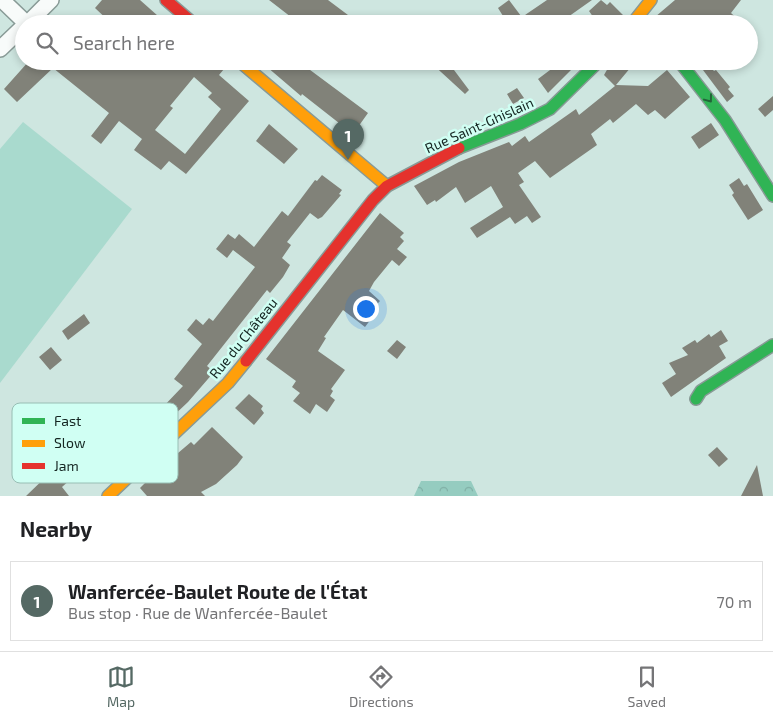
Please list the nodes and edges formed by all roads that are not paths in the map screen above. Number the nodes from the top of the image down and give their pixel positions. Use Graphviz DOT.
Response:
graph roads {
  1 [pos="2,0"];
  2 [pos="50,0"];
  3 [pos="166,0"];
  4 [pos="650,0"];
  5 [pos="18,15"];
  6 [pos="36,15"];
  7 [pos="184,15"];
  8 [pos="640,15"];
  9 [pos="15,35"];
  10 [pos="0,50"];
  11 [pos="250,70"];
  12 [pos="590,70"];
  13 [pos="685,70"];
  14 [pos="387,186"];
  15 [pos="773,196"];
  16 [pos="773,345"];
  17 [pos="696,399"];
  18 [pos="178,430"];
  19 [pos="122,483"];
  20 [pos="108,496"];
  1 -- 5 [label="street"];
  2 -- 6 [label="street"];
  3 -- 7 [label="main road"];
  4 -- 8 [label="main road"];
  9 -- 10 [label="street"];
  11 -- 14 [label="main road"];
  12 -- 14 [label="main road, Rue Saint-Ghislain"];
  13 -- 15 [label="main road, one-way"];
  14 -- 18 [label="main road, Rue du Château"];
  16 -- 17 [label="main road"];
  19 -- 20 [label="main road, Rue du Château"];
}
